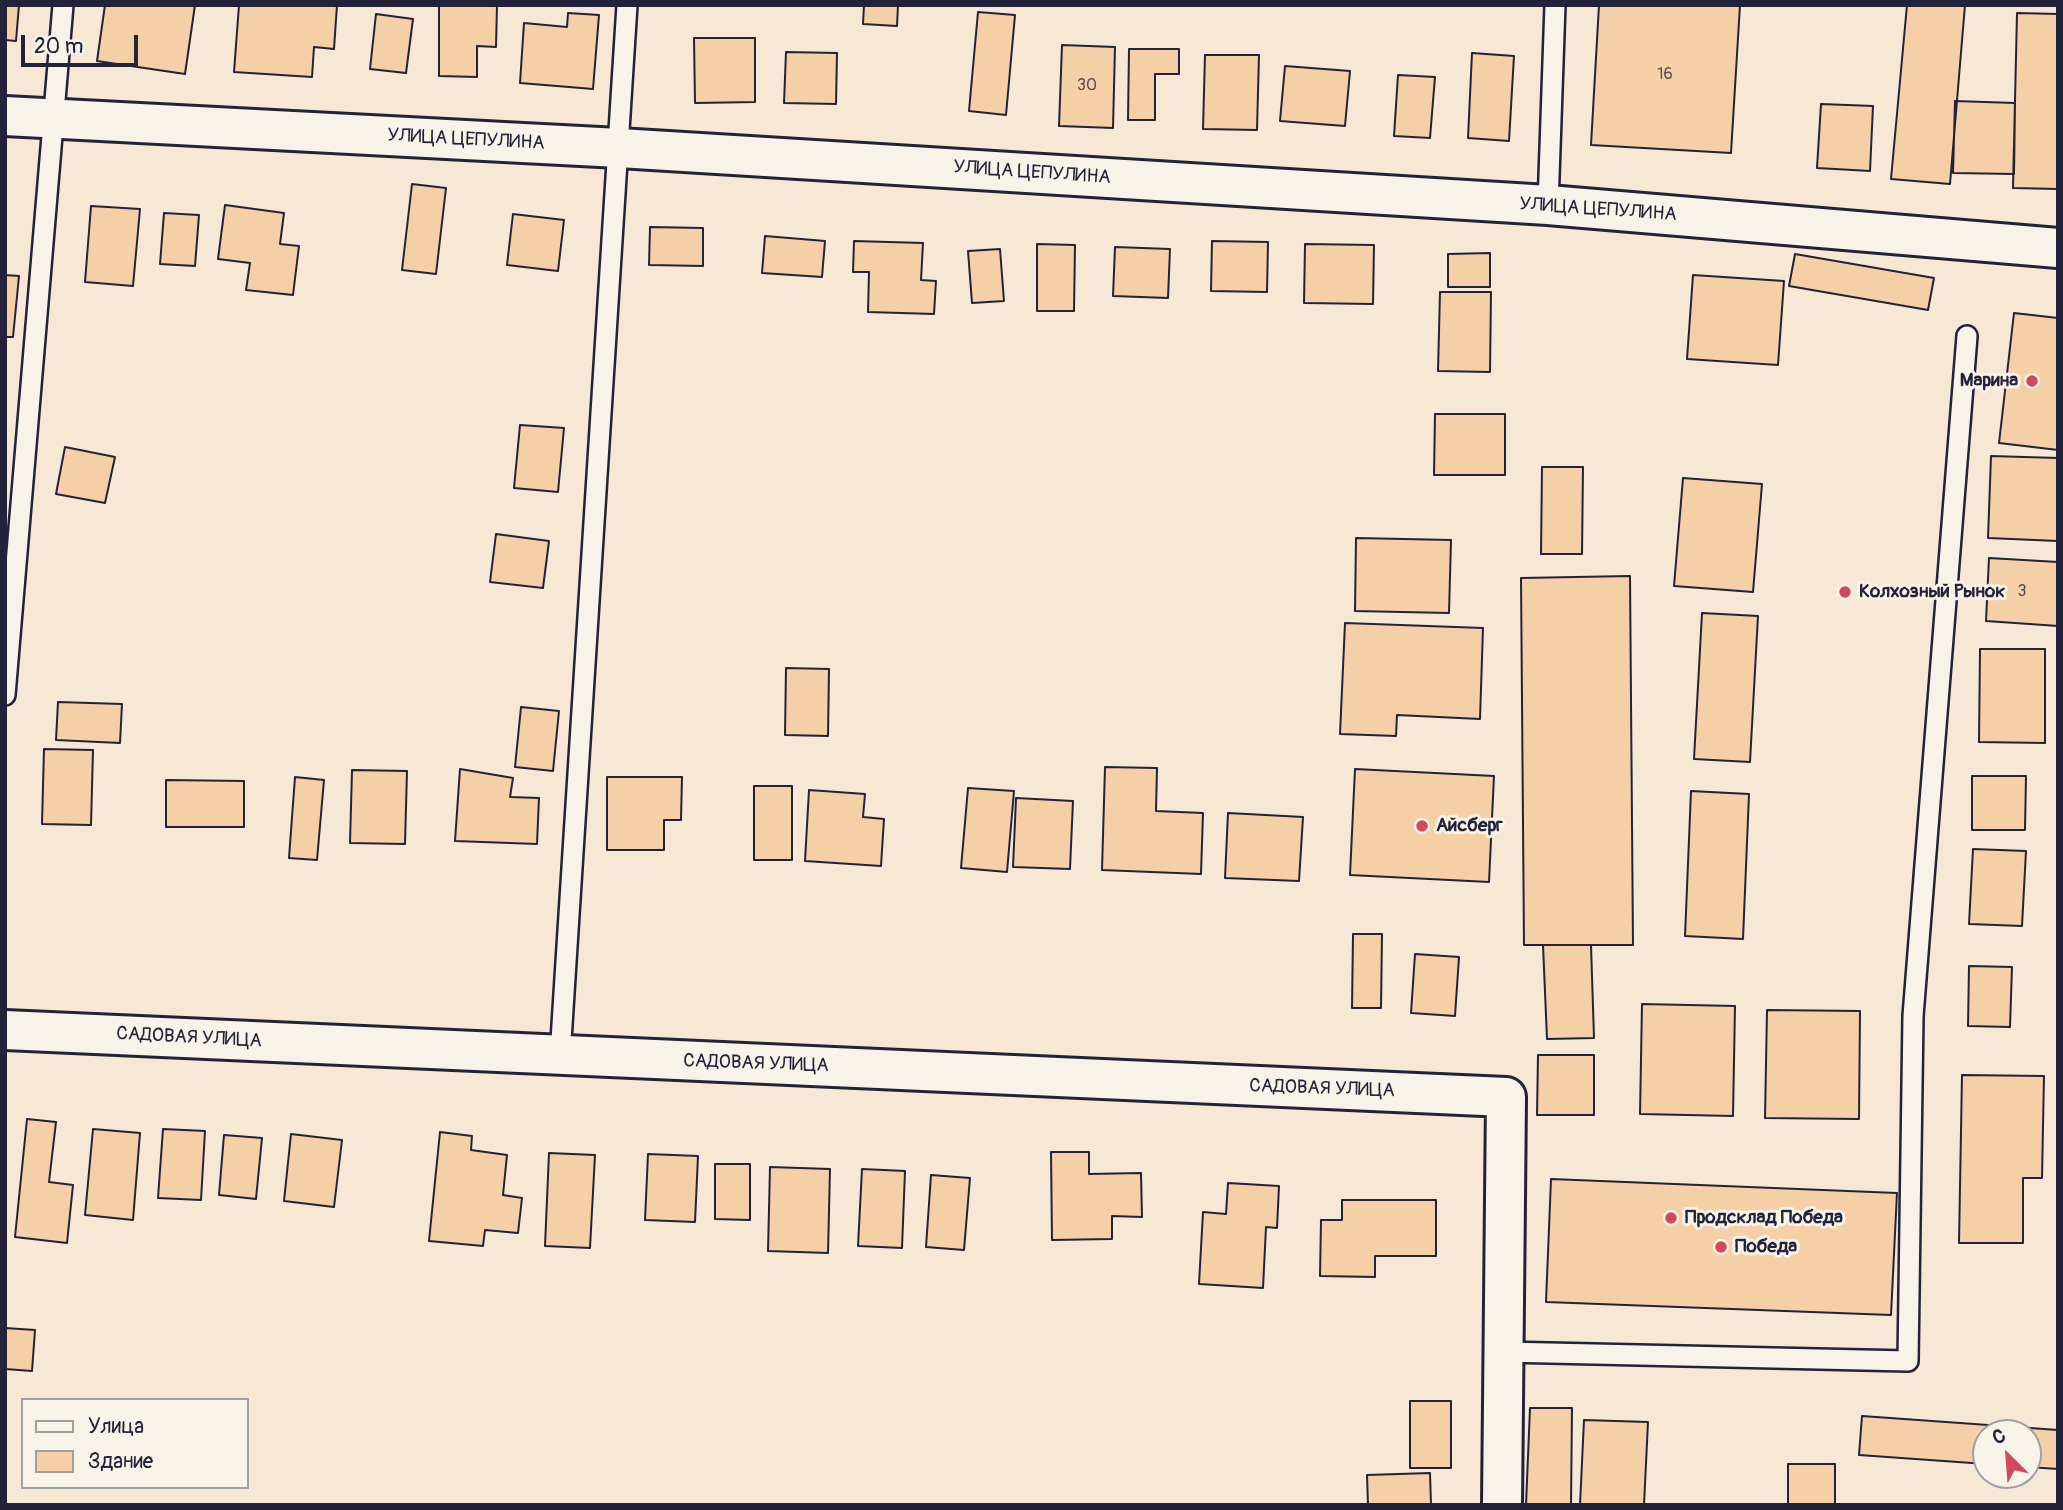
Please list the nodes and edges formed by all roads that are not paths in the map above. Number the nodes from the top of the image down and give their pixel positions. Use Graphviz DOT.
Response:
graph roads {
  1 [pos="63,5"];
  2 [pos="627,5"];
  3 [pos="1555,5"];
  4 [pos="5,116"];
  5 [pos="52,119"];
  6 [pos="619,148"];
  7 [pos="1548,205"];
  8 [pos="2058,248"];
  9 [pos="1967,336"];
  10 [pos="5,695"];
  11 [pos="5,1030"];
  12 [pos="560,1056"];
  13 [pos="1504,1352"];
  14 [pos="1502,1505"];
  1 -- 5 [label="lane"];
  2 -- 6 [label="lane"];
  3 -- 7 [label="lane"];
  4 -- 5 [label="street, УЛИЦА ЦЕПУЛИНА"];
  5 -- 6 [label="street, УЛИЦА ЦЕПУЛИНА"];
  5 -- 10 [label="lane"];
  6 -- 7 [label="street, УЛИЦА ЦЕПУЛИНА"];
  6 -- 12 [label="lane"];
  7 -- 8 [label="street, УЛИЦА ЦЕПУЛИНА"];
  9 -- 13 [label="lane"];
  11 -- 12 [label="street, САДОВАЯ УЛИЦА"];
  12 -- 13 [label="street, САДОВАЯ УЛИЦА"];
  13 -- 14 [label="street"];
}
